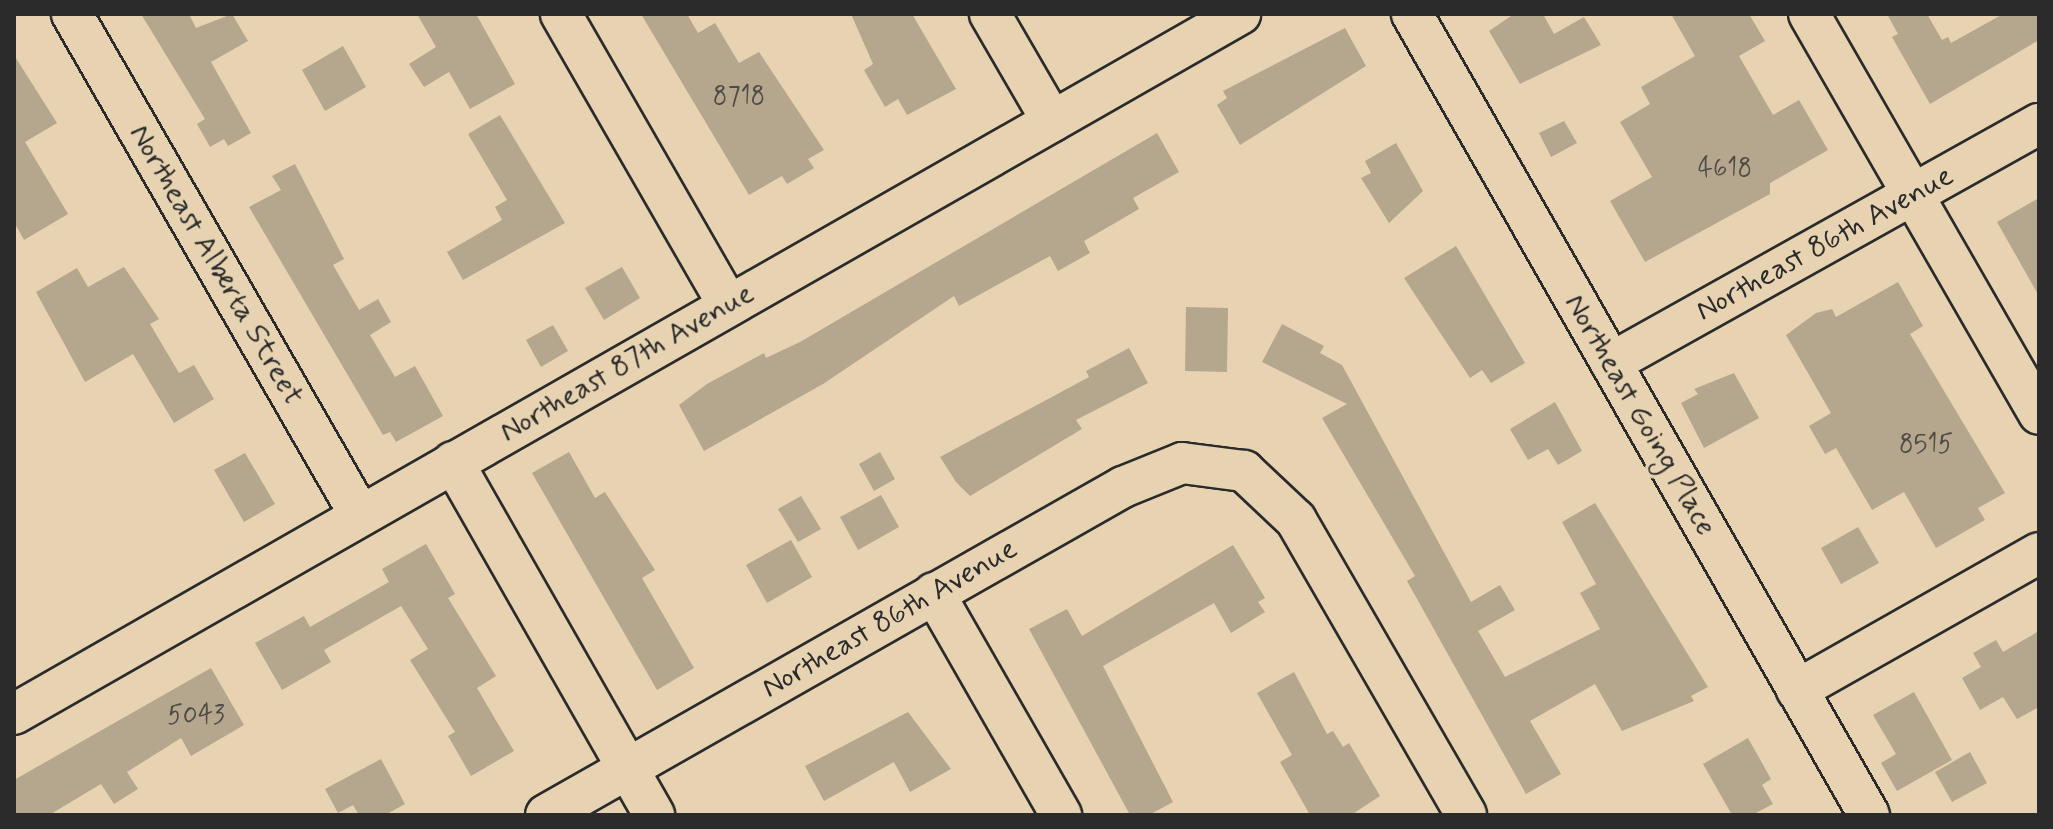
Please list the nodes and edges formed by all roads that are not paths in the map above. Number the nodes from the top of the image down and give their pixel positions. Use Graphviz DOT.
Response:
graph roads {
  1 [pos="72,14"];
  2 [pos="561,14"];
  3 [pos="990,14"];
  4 [pos="1240,14"];
  5 [pos="1412,14"];
  6 [pos="1809,14"];
  7 [pos="1052,121"];
  8 [pos="2039,124"];
  9 [pos="1913,195"];
  10 [pos="728,305"];
  11 [pos="1611,363"];
  12 [pos="2039,414"];
  13 [pos="453,462"];
  14 [pos="360,515"];
  15 [pos="2039,553"];
  16 [pos="934,593"];
  17 [pos="1797,690"];
  18 [pos="14,714"];
  19 [pos="628,769"];
  20 [pos="546,815"];
  21 [pos="654,815"];
  22 [pos="1061,815"];
  23 [pos="1466,815"];
  24 [pos="1869,815"];
  1 -- 14 [label="street, Northeast Alberta Street"];
  2 -- 10 [label="street"];
  3 -- 7 [label="street"];
  4 -- 7 [label="street, Northeast 87th Avenue"];
  5 -- 11 [label="street, Northeast Going Place"];
  6 -- 9 [label="street"];
  7 -- 10 [label="street, Northeast 87th Avenue"];
  8 -- 9 [label="street, Northeast 86th Avenue"];
  9 -- 11 [label="street, Northeast 86th Avenue"];
  9 -- 12 [label="street"];
  10 -- 13 [label="street, Northeast 87th Avenue"];
  11 -- 17 [label="street, Northeast Going Place"];
  13 -- 14 [label="street, Northeast 87th Avenue"];
  13 -- 19 [label="street"];
  14 -- 18 [label="street, Northeast 87th Avenue"];
  15 -- 17 [label="street"];
  16 -- 19 [label="street, Northeast 86th Avenue"];
  16 -- 22 [label="street"];
  16 -- 23 [label="street, Northeast 86th Avenue"];
  17 -- 24 [label="street, Northeast Going Place"];
  19 -- 20 [label="street, Northeast 86th Avenue"];
  19 -- 21 [label="street"];
}
